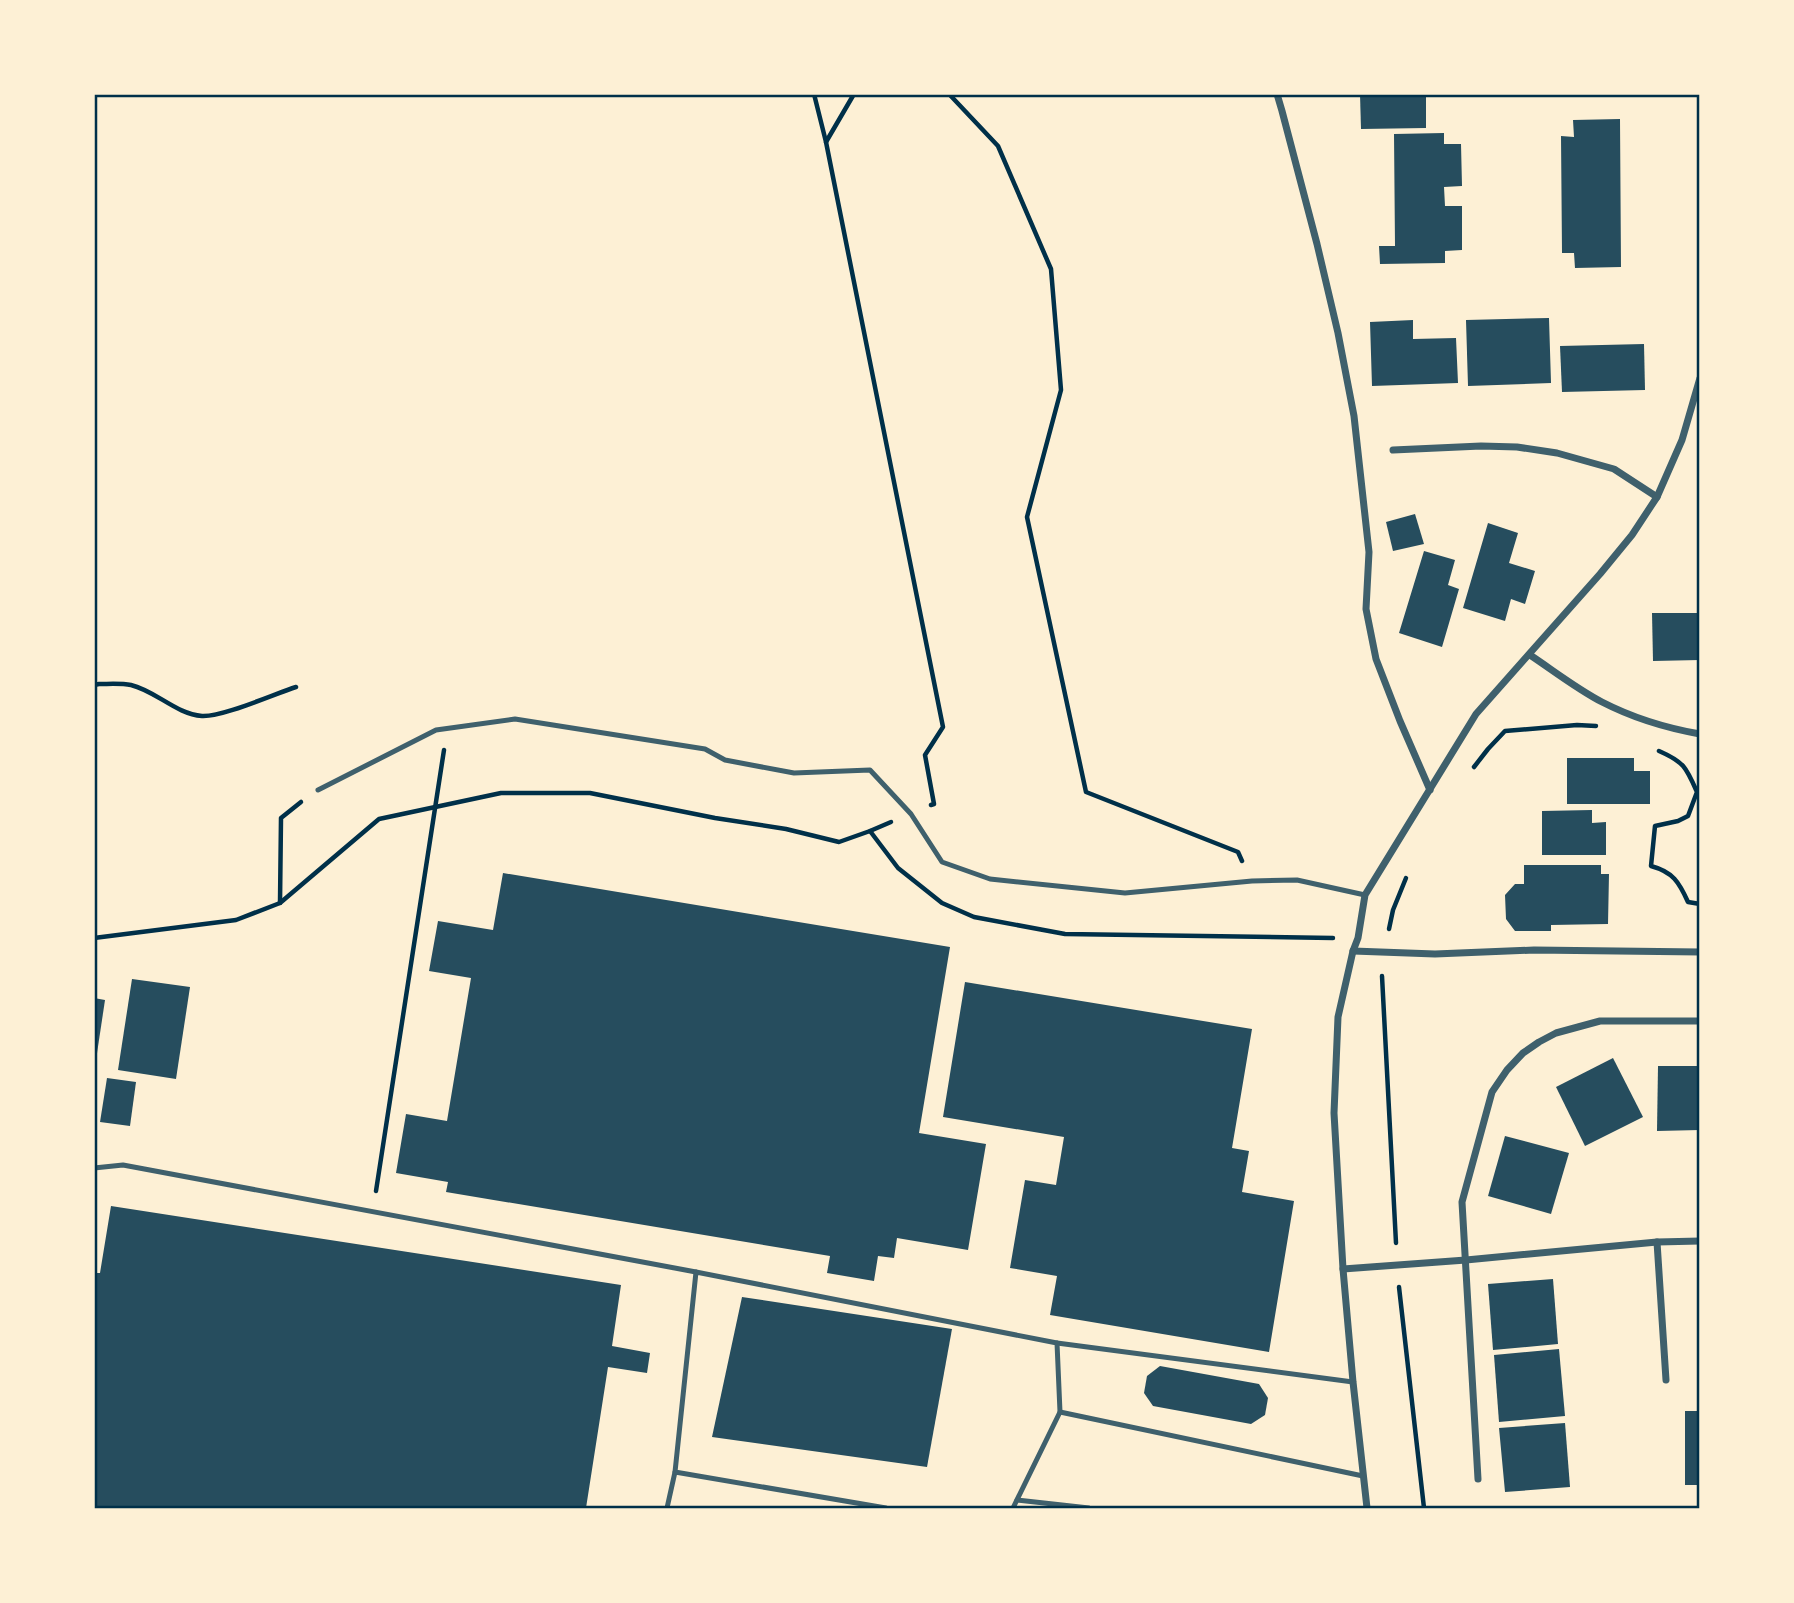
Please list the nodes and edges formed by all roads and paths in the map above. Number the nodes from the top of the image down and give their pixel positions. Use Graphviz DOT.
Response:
graph roads {
  1 [pos="814,94"];
  2 [pos="854,94"];
  3 [pos="949,94"];
  4 [pos="1276,94"];
  5 [pos="826,142"];
  6 [pos="1699,378"];
  7 [pos="1393,450"];
  8 [pos="1657,496"];
  9 [pos="1530,655"];
  10 [pos="94,685"];
  11 [pos="296,687"];
  12 [pos="1602,727"];
  13 [pos="448,729"];
  14 [pos="1699,734"];
  15 [pos="1651,748"];
  16 [pos="1473,768"];
  17 [pos="317,790"];
  18 [pos="1430,790"];
  19 [pos="911,814"];
  20 [pos="870,831"];
  21 [pos="1407,875"];
  22 [pos="1252,881"];
  23 [pos="1365,895"];
  24 [pos="280,903"];
  25 [pos="1699,904"];
  26 [pos="94,938"];
  27 [pos="1358,938"];
  28 [pos="1353,951"];
  29 [pos="1384,952"];
  30 [pos="1699,952"];
  31 [pos="1699,1021"];
  32 [pos="94,1168"];
  33 [pos="373,1212"];
  34 [pos="1699,1241"];
  35 [pos="1657,1242"];
  36 [pos="1466,1260"];
  37 [pos="1397,1264"];
  38 [pos="1343,1269"];
  39 [pos="696,1272"];
  40 [pos="1057,1343"];
  41 [pos="1666,1380"];
  42 [pos="1353,1382"];
  43 [pos="1060,1412"];
  44 [pos="675,1472"];
  45 [pos="1363,1476"];
  46 [pos="1478,1479"];
  47 [pos="1017,1500"];
  48 [pos="667,1508"];
  49 [pos="886,1508"];
  50 [pos="1013,1508"];
  51 [pos="1089,1508"];
  52 [pos="1367,1508"];
  53 [pos="1424,1508"];
  1 -- 5 [label="path"];
  2 -- 5 [label="path"];
  3 -- 22 [label="path"];
  4 -- 18 [label="street"];
  5 -- 19 [label="path"];
  6 -- 8 [label="street"];
  7 -- 8 [label="street"];
  8 -- 9 [label="street"];
  9 -- 14 [label="street"];
  9 -- 18 [label="street"];
  10 -- 11 [label="path"];
  12 -- 16 [label="path"];
  13 -- 17 [label="lane"];
  13 -- 19 [label="lane"];
  13 -- 33 [label="path"];
  15 -- 25 [label="path"];
  17 -- 24 [label="path"];
  18 -- 23 [label="street"];
  19 -- 20 [label="path"];
  19 -- 22 [label="lane"];
  20 -- 24 [label="path"];
  20 -- 27 [label="path"];
  21 -- 29 [label="path"];
  22 -- 23 [label="lane"];
  23 -- 27 [label="street"];
  24 -- 26 [label="path"];
  27 -- 28 [label="street"];
  28 -- 29 [label="street"];
  28 -- 38 [label="street"];
  29 -- 30 [label="street"];
  29 -- 37 [label="path"];
  31 -- 36 [label="street"];
  32 -- 33 [label="lane"];
  33 -- 39 [label="lane"];
  34 -- 35 [label="street"];
  35 -- 36 [label="street"];
  35 -- 41 [label="street"];
  36 -- 37 [label="street"];
  36 -- 46 [label="street"];
  37 -- 38 [label="street"];
  37 -- 53 [label="path"];
  38 -- 42 [label="street"];
  39 -- 40 [label="lane"];
  39 -- 44 [label="lane"];
  40 -- 42 [label="lane"];
  40 -- 43 [label="lane"];
  42 -- 45 [label="street"];
  43 -- 45 [label="lane"];
  43 -- 47 [label="lane"];
  44 -- 48 [label="lane"];
  44 -- 49 [label="lane"];
  45 -- 52 [label="street"];
  47 -- 50 [label="lane"];
  47 -- 51 [label="lane"];
}
